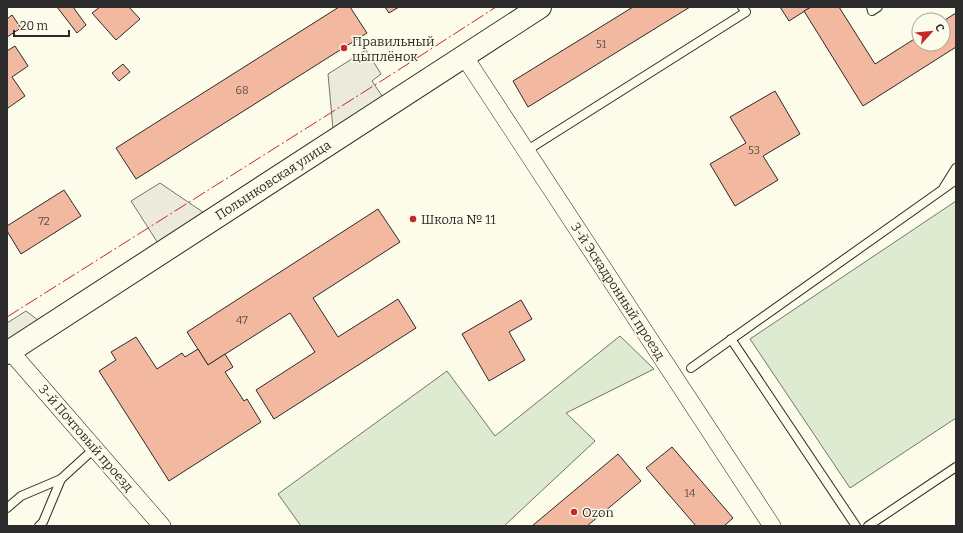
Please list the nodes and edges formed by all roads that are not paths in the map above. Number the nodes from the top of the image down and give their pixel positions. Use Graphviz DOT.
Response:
graph roads {
  1 [pos="540,7"];
  2 [pos="742,7"];
  3 [pos="871,7"];
  4 [pos="878,7"];
  5 [pos="464,56"];
  6 [pos="526,151"];
  7 [pos="956,168"];
  8 [pos="956,180"];
  9 [pos="941,191"];
  10 [pos="731,339"];
  11 [pos="9,352"];
  12 [pos="691,368"];
  13 [pos="95,448"];
  14 [pos="956,467"];
  15 [pos="61,479"];
  16 [pos="7,508"];
  17 [pos="39,526"];
  18 [pos="162,526"];
  19 [pos="772,526"];
  20 [pos="856,526"];
  21 [pos="868,526"];
  1 -- 5 [label="street, Полынковская улица"];
  2 -- 6 [label="lane"];
  3 -- 4 [label="lane"];
  5 -- 6 [label="street, 3-й Эскадронный проезд"];
  5 -- 11 [label="street, Полынковская улица"];
  6 -- 19 [label="street, 3-й Эскадронный проезд"];
  7 -- 9 [label="lane"];
  8 -- 9 [label="lane"];
  9 -- 10 [label="lane"];
  10 -- 12 [label="lane"];
  10 -- 20 [label="lane"];
  11 -- 13 [label="street, 3-й Почтовый проезд"];
  13 -- 15 [label="lane"];
  13 -- 18 [label="street, 3-й Почтовый проезд"];
  14 -- 21 [label="lane"];
  15 -- 16 [label="lane"];
  15 -- 17 [label="lane"];
}
